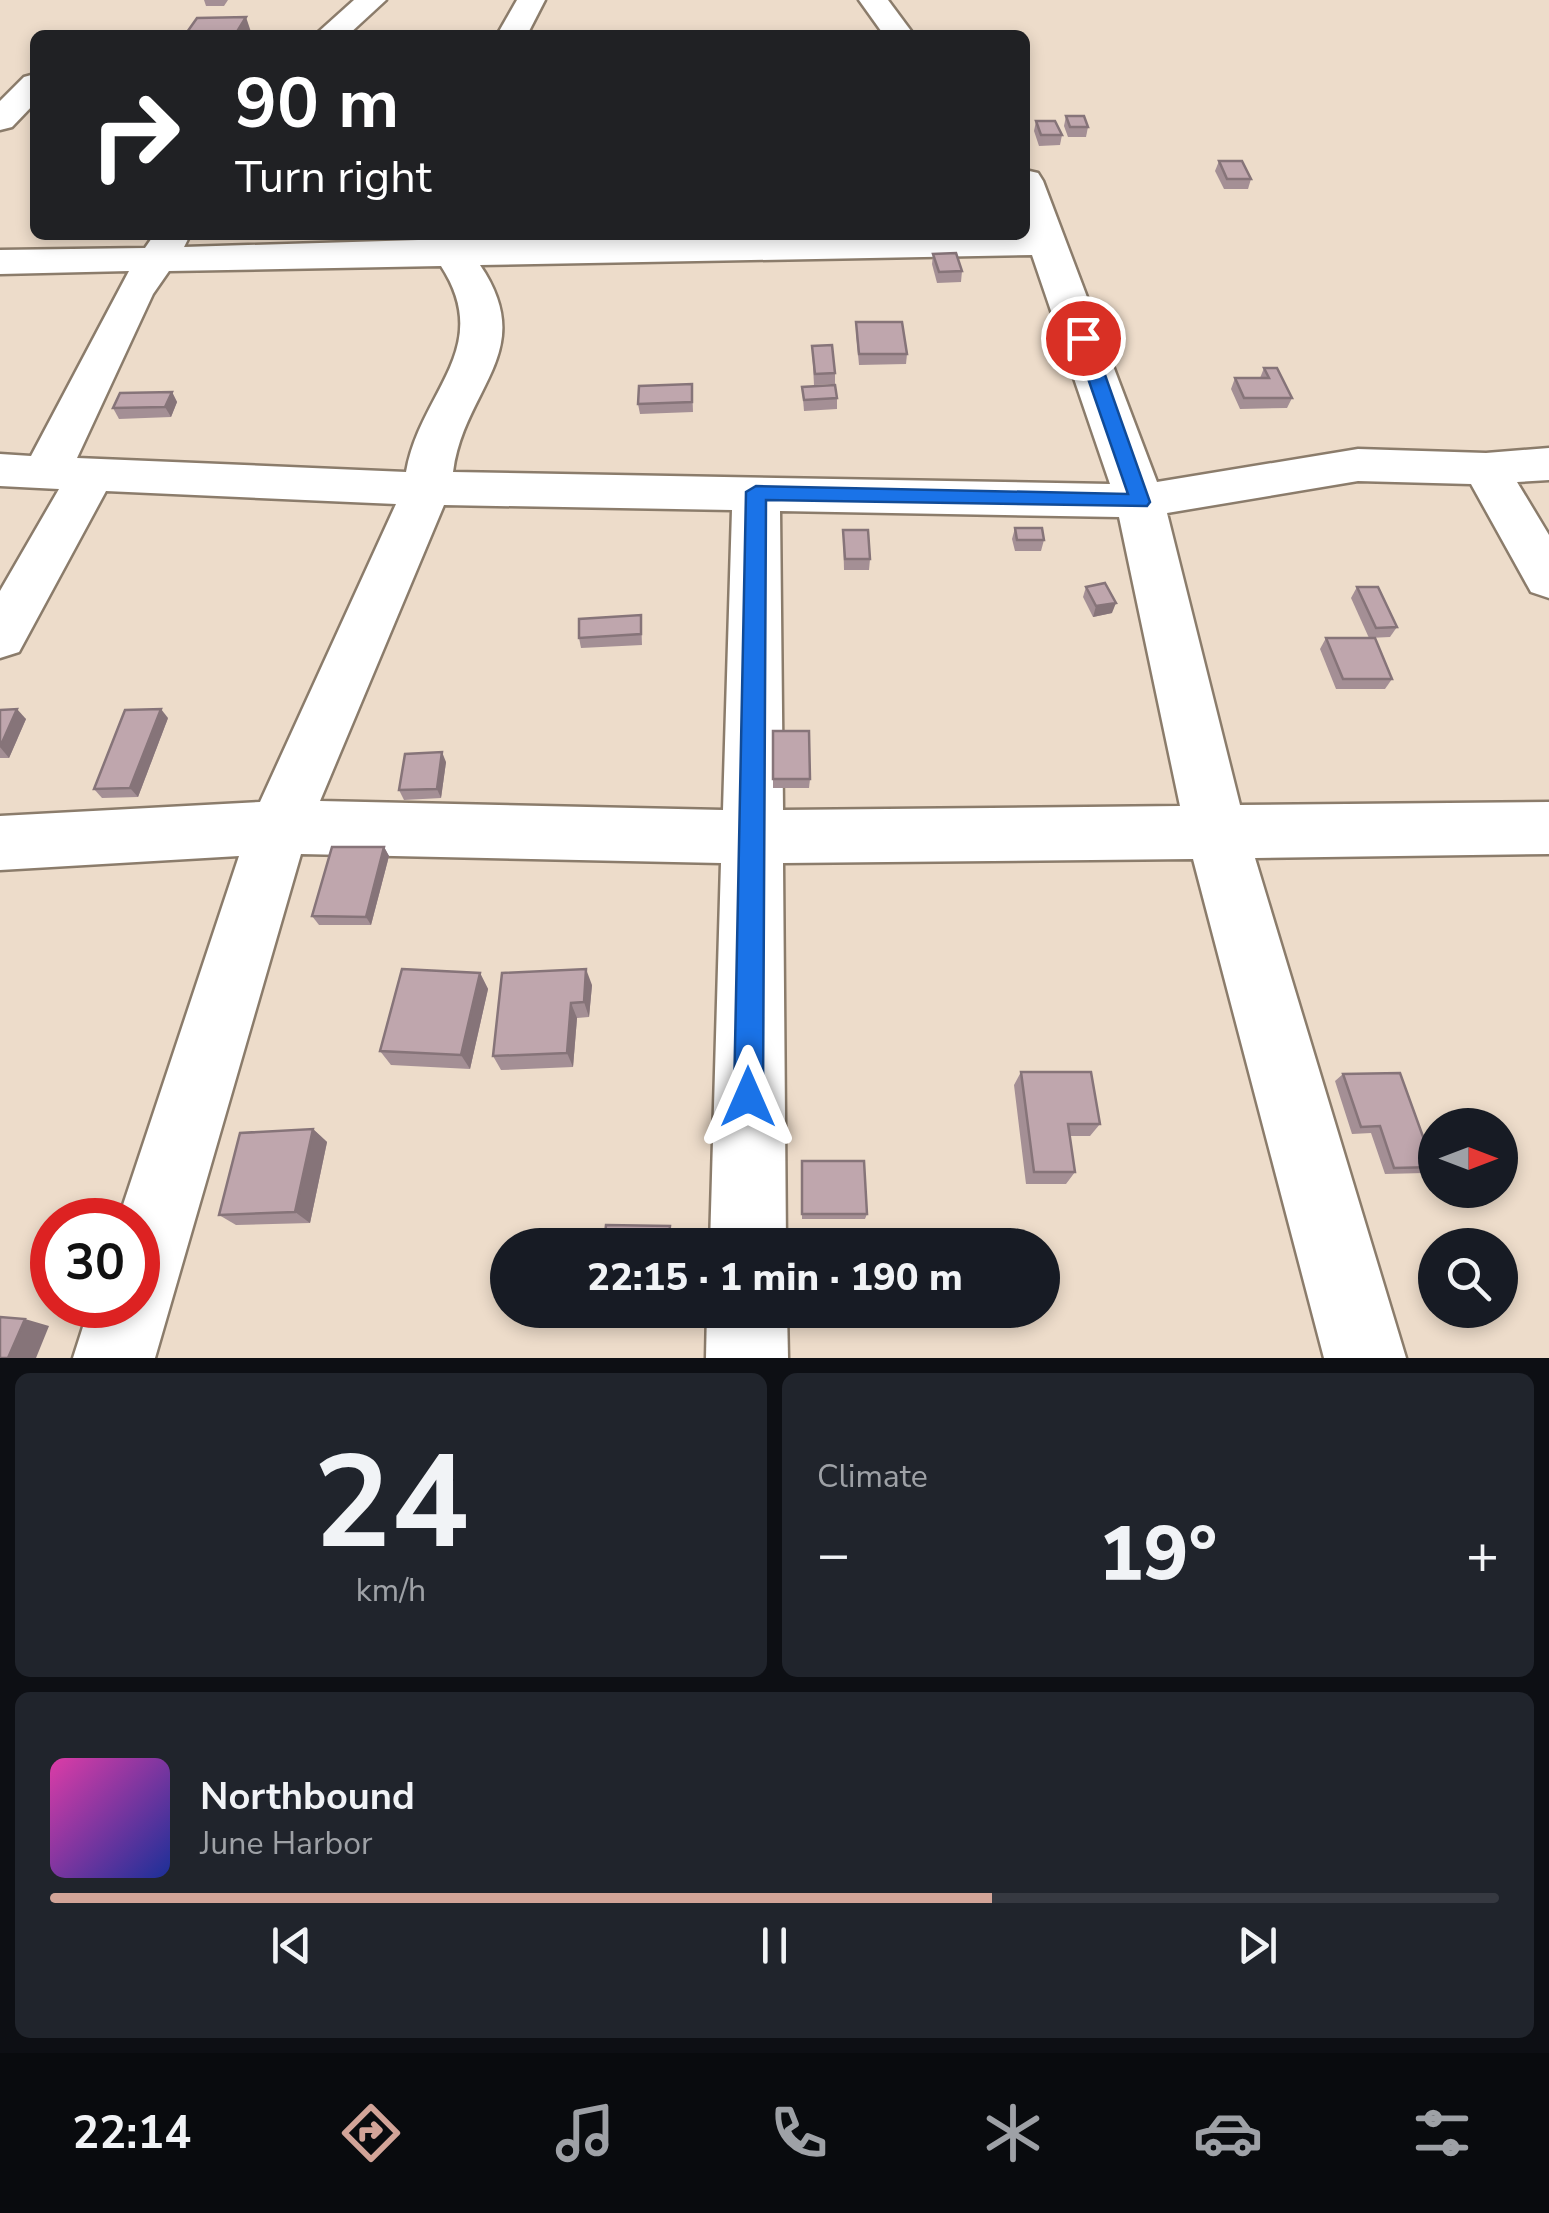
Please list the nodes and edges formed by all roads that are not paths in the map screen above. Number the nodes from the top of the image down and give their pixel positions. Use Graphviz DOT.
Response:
graph roads {
  1 [pos="372,0"];
  2 [pos="531,0"];
  3 [pos="872,0"];
  4 [pos="336,30"];
  5 [pos="515,30"];
  6 [pos="895,30"];
  7 [pos="0,81"];
  8 [pos="30,83"];
  9 [pos="30,88"];
  10 [pos="0,120"];
  11 [pos="1030,193"];
  12 [pos="453,243"];
  13 [pos="1050,243"];
  14 [pos="165,247"];
  15 [pos="0,262"];
  16 [pos="1549,464"];
  17 [pos="0,470"];
  18 [pos="1486,470"];
  19 [pos="70,472"];
  20 [pos="428,485"];
  21 [pos="756,492"];
  22 [pos="1140,502"];
  23 [pos="1549,579"];
  24 [pos="0,638"];
  25 [pos="278,827"];
  26 [pos="1549,828"];
  27 [pos="1216,830"];
  28 [pos="750,837"];
  29 [pos="0,843"];
  30 [pos="160,1207"];
  31 [pos="748,1228"];
  32 [pos="123,1328"];
  33 [pos="747,1328"];
  34 [pos="114,1358"];
  35 [pos="747,1358"];
  36 [pos="1365,1358"];
  1 -- 4 [label="street"];
  2 -- 5 [label="street"];
  3 -- 6 [label="street"];
  7 -- 8 [label="street"];
  9 -- 10 [label="street"];
  11 -- 13 [label="street"];
  12 -- 13 [label="street"];
  12 -- 14 [label="street"];
  12 -- 20 [label="street"];
  13 -- 22 [label="street"];
  14 -- 15 [label="street"];
  14 -- 19 [label="street"];
  16 -- 18 [label="street"];
  17 -- 19 [label="street"];
  18 -- 22 [label="street"];
  18 -- 23 [label="street"];
  19 -- 20 [label="street"];
  19 -- 24 [label="street"];
  20 -- 21 [label="street"];
  20 -- 25 [label="street"];
  21 -- 22 [label="street"];
  21 -- 28 [label="street"];
  22 -- 27 [label="street"];
  25 -- 28 [label="street"];
  25 -- 29 [label="street"];
  25 -- 30 [label="street"];
  26 -- 27 [label="street"];
  27 -- 28 [label="street"];
  27 -- 36 [label="street"];
  28 -- 31 [label="street"];
  32 -- 34 [label="street"];
  33 -- 35 [label="street"];
}
